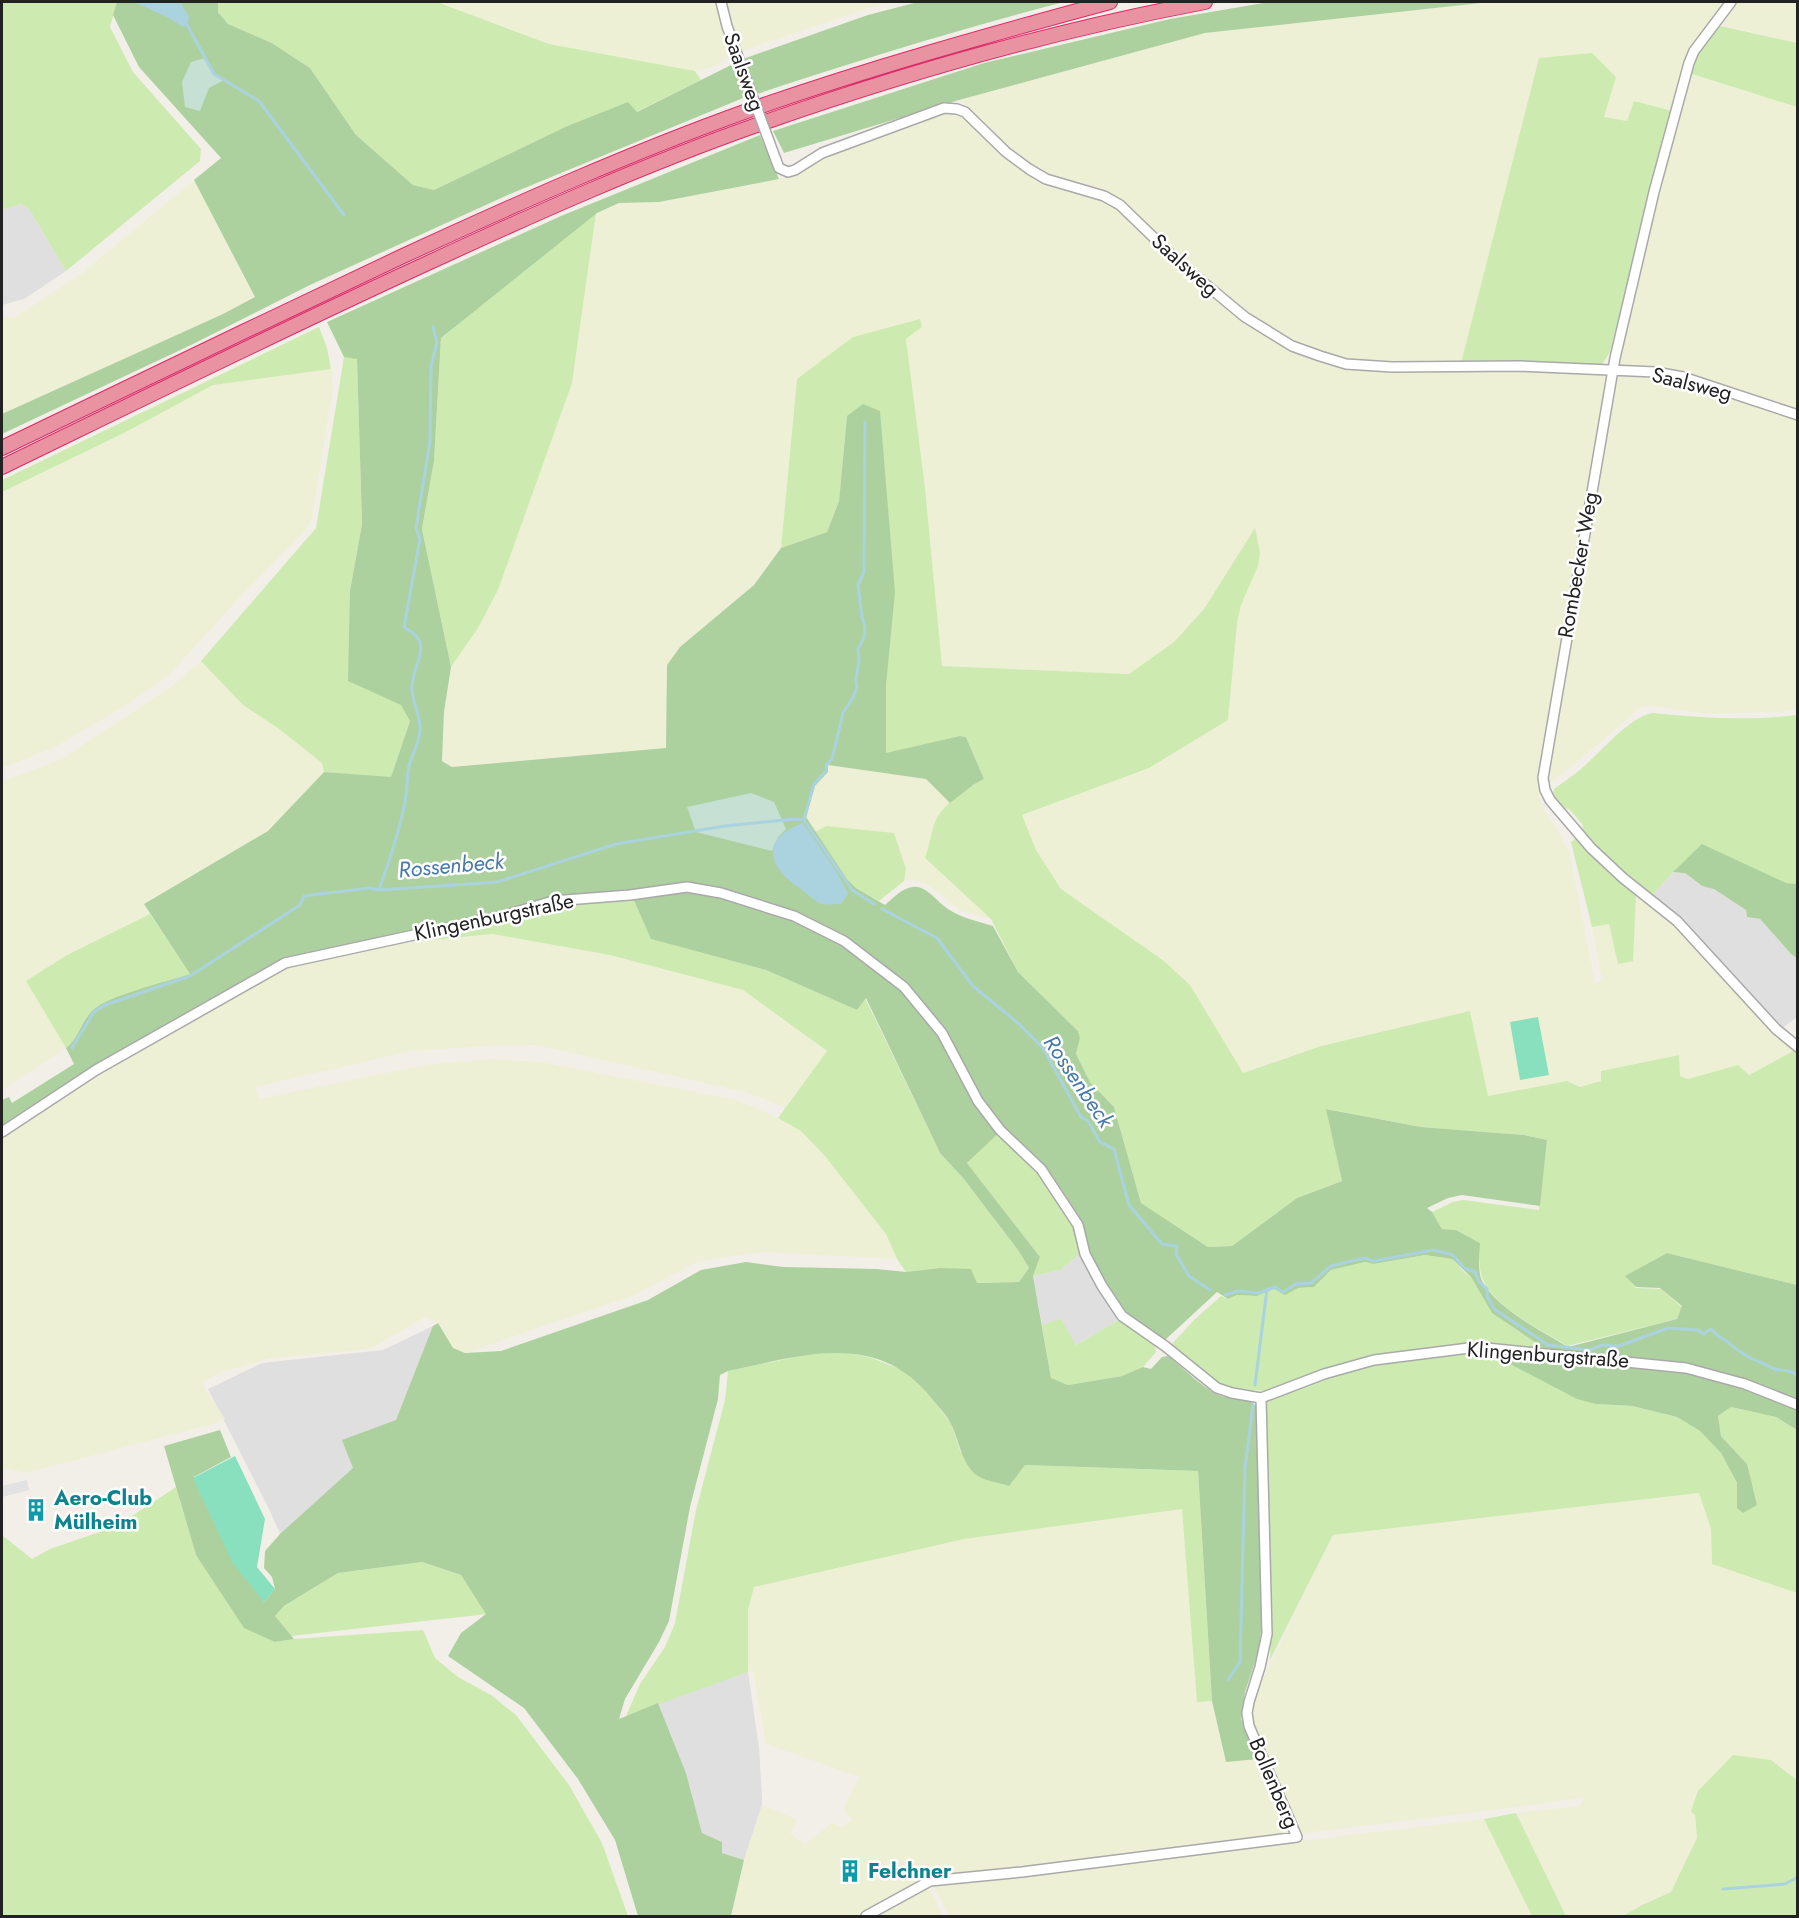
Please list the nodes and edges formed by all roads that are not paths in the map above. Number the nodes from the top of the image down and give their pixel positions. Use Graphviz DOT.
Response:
graph roads {
  1 [pos="721,2"];
  2 [pos="1110,2"];
  3 [pos="1205,2"];
  4 [pos="1731,2"];
  5 [pos="1613,370"];
  6 [pos="1797,415"];
  7 [pos="2,448"];
  8 [pos="2,467"];
  9 [pos="1797,1047"];
  10 [pos="2,1132"];
  11 [pos="1261,1398"];
  12 [pos="1797,1405"];
  13 [pos="866,1917"];
  1 -- 5 [label="street, Saalsweg, bridge"];
  2 -- 7 [label="highway"];
  3 -- 8 [label="highway"];
  4 -- 5 [label="street, Rombecker Weg"];
  5 -- 6 [label="street, Saalsweg"];
  5 -- 9 [label="street, Rombecker Weg"];
  10 -- 11 [label="street, Klingenburgstraße"];
  11 -- 12 [label="street, Klingenburgstraße"];
  11 -- 13 [label="street, Bollenberg"];
}
